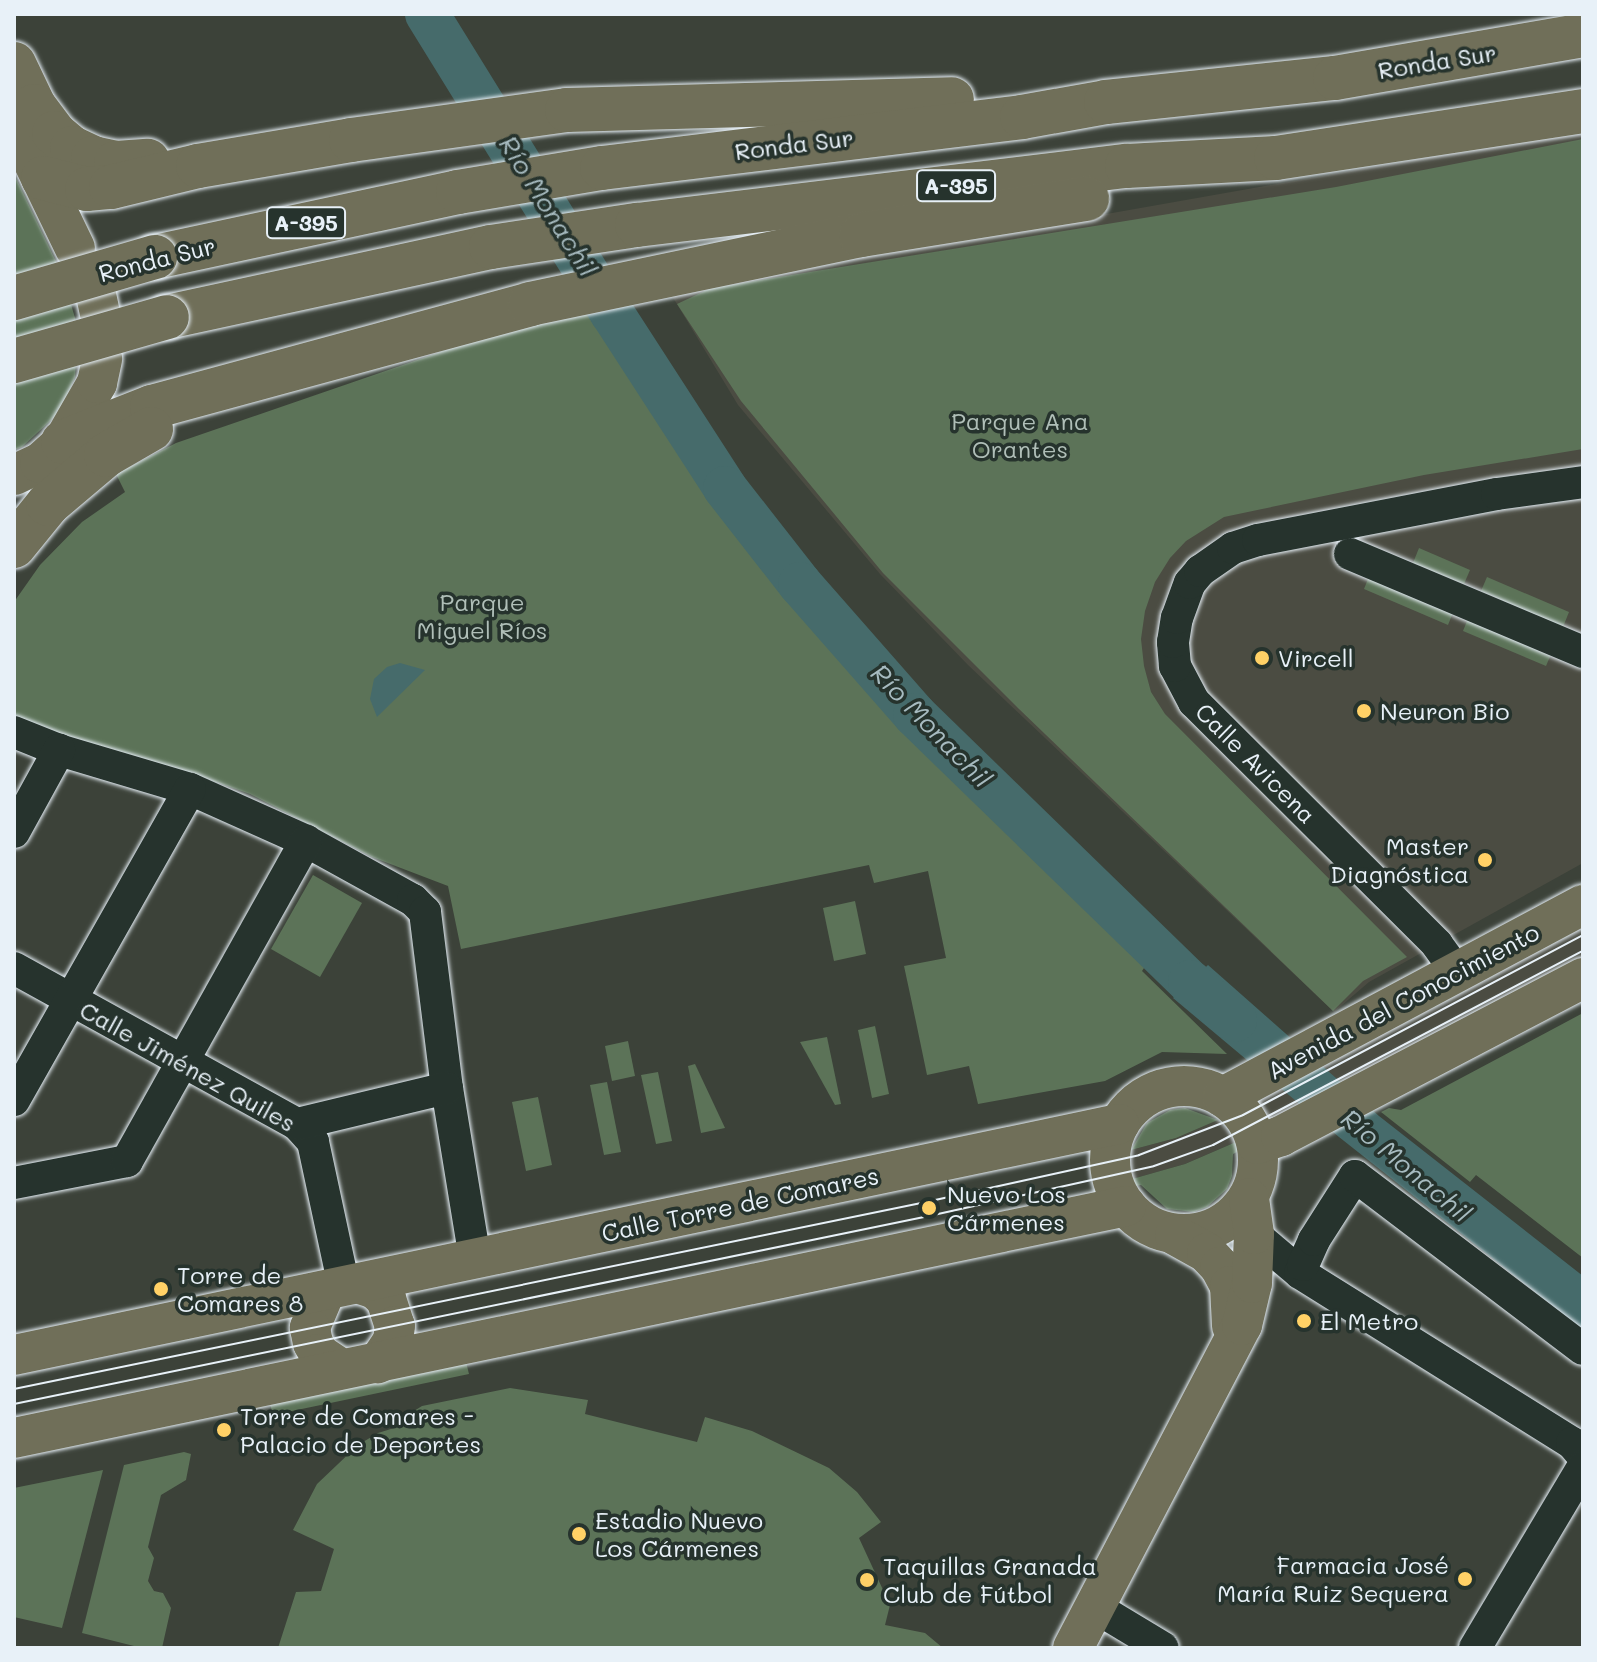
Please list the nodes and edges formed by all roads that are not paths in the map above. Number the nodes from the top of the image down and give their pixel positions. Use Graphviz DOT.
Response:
graph roads {
  1 [pos="1583,35"];
  2 [pos="14,64"];
  3 [pos="1106,102"];
  4 [pos="1583,111"];
  5 [pos="14,122"];
  6 [pos="1276,158"];
  7 [pos="198,166"];
  8 [pos="43,178"];
  9 [pos="75,248"];
  10 [pos="14,298"];
  11 [pos="102,359"];
  12 [pos="14,361"];
  13 [pos="250,379"];
  14 [pos="39,460"];
  15 [pos="1583,482"];
  16 [pos="14,514"];
  17 [pos="14,546"];
  18 [pos="1350,554"];
  19 [pos="1583,652"];
  20 [pos="14,732"];
  21 [pos="59,750"];
  22 [pos="190,789"];
  23 [pos="14,832"];
  24 [pos="306,841"];
  25 [pos="1583,905"];
  26 [pos="14,968"];
  27 [pos="1457,972"];
  28 [pos="1583,978"];
  29 [pos="71,1001"];
  30 [pos="183,1062"];
  31 [pos="447,1088"];
  32 [pos="1235,1090"];
  33 [pos="14,1100"];
  34 [pos="297,1124"];
  35 [pos="1119,1124"];
  36 [pos="1269,1140"];
  37 [pos="14,1183"];
  38 [pos="1126,1206"];
  39 [pos="1252,1216"];
  40 [pos="1175,1235"];
  41 [pos="475,1259"];
  42 [pos="1303,1265"];
  43 [pos="343,1287"];
  44 [pos="1583,1349"];
  45 [pos="1230,1350"];
  46 [pos="14,1355"];
  47 [pos="360,1366"];
  48 [pos="14,1438"];
  49 [pos="1583,1456"];
  50 [pos="1583,1467"];
  51 [pos="1095,1607"];
  52 [pos="1073,1648"];
  53 [pos="1163,1648"];
  54 [pos="1475,1648"];
  1 -- 3 [label="highway, Ronda Sur / A-395"];
  2 -- 7 [label="highway"];
  3 -- 7 [label="highway"];
  3 -- 10 [label="highway, Ronda Sur / A-395, bridge"];
  4 -- 6 [label="highway, A-395"];
  5 -- 8 [label="main road"];
  6 -- 12 [label="highway, A-395, bridge"];
  6 -- 13 [label="highway"];
  7 -- 8 [label="highway"];
  8 -- 9 [label="main road"];
  11 -- 14 [label="main road"];
  13 -- 14 [label="highway"];
  13 -- 17 [label="highway"];
  14 -- 16 [label="main road"];
  15 -- 27 [label="street, Calle Avicena"];
  18 -- 19 [label="street"];
  20 -- 21 [label="street"];
  21 -- 22 [label="street"];
  21 -- 23 [label="street"];
  22 -- 24 [label="street"];
  22 -- 29 [label="street"];
  24 -- 30 [label="street"];
  24 -- 31 [label="street"];
  25 -- 27 [label="main road, Avenida del Conocimiento"];
  26 -- 29 [label="street, Calle Jiménez Quiles"];
  27 -- 32 [label="main road, Avenida del Conocimiento"];
  28 -- 36 [label="main road"];
  29 -- 30 [label="street, Calle Jiménez Quiles"];
  29 -- 33 [label="street"];
  30 -- 34 [label="street, Calle Jiménez Quiles"];
  30 -- 37 [label="street"];
  31 -- 34 [label="street"];
  31 -- 41 [label="street"];
  32 -- 35 [label="main road"];
  32 -- 36 [label="main road"];
  34 -- 43 [label="street, Calle Jiménez Quiles"];
  35 -- 38 [label="main road"];
  35 -- 41 [label="main road, Calle Torre de Comares"];
  36 -- 39 [label="main road"];
  38 -- 40 [label="main road"];
  38 -- 47 [label="main road"];
  39 -- 40 [label="main road"];
  39 -- 45 [label="main road"];
  39 -- 49 [label="street"];
  40 -- 45 [label="main road"];
  41 -- 43 [label="main road, Calle Torre de Comares"];
  42 -- 44 [label="street"];
  43 -- 46 [label="main road, Calle Torre de Comares"];
  43 -- 47 [label="main road"];
  43 -- 47 [label="main road"];
  45 -- 51 [label="main road"];
  47 -- 48 [label="main road"];
  50 -- 54 [label="street"];
  51 -- 52 [label="main road"];
  51 -- 53 [label="street"];
}
